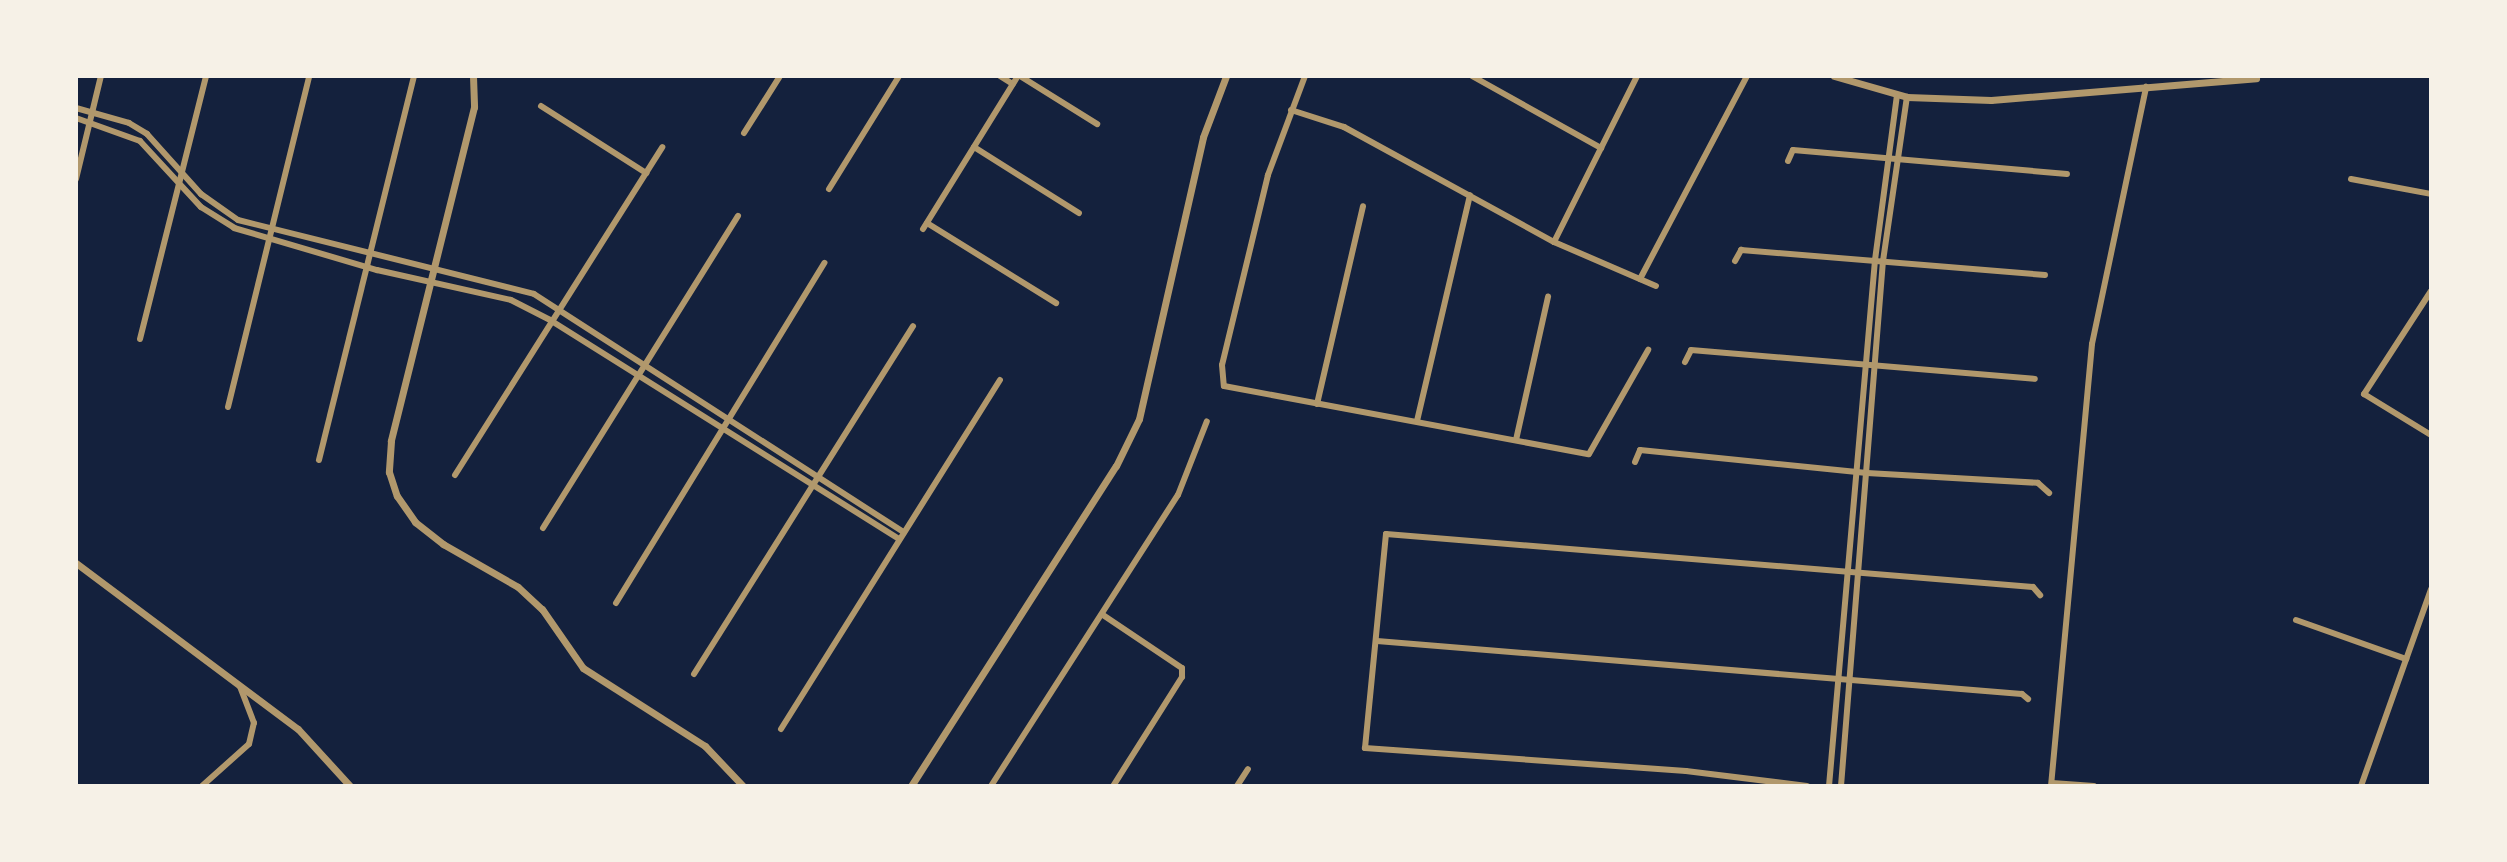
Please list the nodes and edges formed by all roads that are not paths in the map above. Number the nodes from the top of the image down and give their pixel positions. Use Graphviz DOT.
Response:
graph roads {
  1 [pos="101,76"];
  2 [pos="206,76"];
  3 [pos="309,76"];
  4 [pos="414,76"];
  5 [pos="473,76"];
  6 [pos="780,76"];
  7 [pos="899,76"];
  8 [pos="1000,76"];
  9 [pos="1019,76"];
  10 [pos="1226,76"];
  11 [pos="1305,76"];
  12 [pos="1472,76"];
  13 [pos="1637,76"];
  14 [pos="1747,76"];
  15 [pos="1834,76"];
  16 [pos="2259,77"];
  17 [pos="1013,84"];
  18 [pos="2146,87"];
  19 [pos="1897,95"];
  20 [pos="1907,97"];
  21 [pos="541,106"];
  22 [pos="76,108"];
  23 [pos="1291,110"];
  24 [pos="93,112"];
  25 [pos="76,118"];
  26 [pos="90,121"];
  27 [pos="1097,124"];
  28 [pos="744,133"];
  29 [pos="662,147"];
  30 [pos="974,147"];
  31 [pos="1601,148"];
  32 [pos="1887,158"];
  33 [pos="1897,159"];
  34 [pos="1788,161"];
  35 [pos="182,173"];
  36 [pos="646,173"];
  37 [pos="2067,174"];
  38 [pos="76,179"];
  39 [pos="2351,179"];
  40 [pos="180,184"];
  41 [pos="829,189"];
  42 [pos="2431,194"];
  43 [pos="1470,195"];
  44 [pos="1363,206"];
  45 [pos="1079,213"];
  46 [pos="738,216"];
  47 [pos="271,229"];
  48 [pos="270,238"];
  49 [pos="1554,242"];
  50 [pos="370,253"];
  51 [pos="1875,260"];
  52 [pos="1735,261"];
  53 [pos="1883,261"];
  54 [pos="824,263"];
  55 [pos="367,265"];
  56 [pos="433,267"];
  57 [pos="2045,275"];
  58 [pos="1640,279"];
  59 [pos="430,282"];
  60 [pos="1656,286"];
  61 [pos="2431,291"];
  62 [pos="1548,297"];
  63 [pos="1056,303"];
  64 [pos="555,312"];
  65 [pos="550,320"];
  66 [pos="913,326"];
  67 [pos="140,339"];
  68 [pos="1648,350"];
  69 [pos="1685,362"];
  70 [pos="1865,365"];
  71 [pos="1875,365"];
  72 [pos="643,367"];
  73 [pos="638,375"];
  74 [pos="2035,379"];
  75 [pos="1000,380"];
  76 [pos="1317,404"];
  77 [pos="228,407"];
  78 [pos="1207,421"];
  79 [pos="1417,421"];
  80 [pos="730,422"];
  81 [pos="725,430"];
  82 [pos="2431,435"];
  83 [pos="1516,440"];
  84 [pos="319,460"];
  85 [pos="1635,462"];
  86 [pos="1855,472"];
  87 [pos="1867,473"];
  88 [pos="455,475"];
  89 [pos="817,477"];
  90 [pos="812,485"];
  91 [pos="2049,493"];
  92 [pos="543,528"];
  93 [pos="904,532"];
  94 [pos="899,539"];
  95 [pos="76,563"];
  96 [pos="1847,575"];
  97 [pos="1858,576"];
  98 [pos="2431,589"];
  99 [pos="2040,595"];
  100 [pos="616,603"];
  101 [pos="1103,615"];
  102 [pos="2296,620"];
  103 [pos="1377,641"];
  104 [pos="2406,659"];
  105 [pos="694,674"];
  106 [pos="237,680"];
  107 [pos="1838,681"];
  108 [pos="1850,682"];
  109 [pos="2028,699"];
  110 [pos="781,729"];
  111 [pos="1248,769"];
  112 [pos="2052,784"];
  113 [pos="202,786"];
  114 [pos="350,786"];
  115 [pos="743,786"];
  116 [pos="911,786"];
  117 [pos="991,786"];
  118 [pos="1113,786"];
  119 [pos="1237,786"];
  120 [pos="1807,786"];
  121 [pos="1829,786"];
  122 [pos="1841,786"];
  123 [pos="2094,786"];
  124 [pos="2361,786"];
  1 -- 24 [label="street"];
  2 -- 35 [label="street"];
  3 -- 47 [label="street"];
  4 -- 50 [label="street"];
  5 -- 56 [label="street"];
  6 -- 28 [label="street"];
  7 -- 41 [label="street"];
  8 -- 17 [label="street"];
  9 -- 17 [label="street"];
  9 -- 27 [label="street"];
  10 -- 116 [label="street"];
  11 -- 23 [label="street"];
  12 -- 31 [label="street"];
  13 -- 31 [label="street"];
  14 -- 58 [label="street"];
  15 -- 19 [label="street"];
  16 -- 18 [label="street"];
  17 -- 30 [label="street"];
  18 -- 20 [label="street"];
  18 -- 112 [label="street"];
  19 -- 20 [label="street"];
  19 -- 32 [label="street"];
  20 -- 33 [label="street"];
  21 -- 36 [label="street"];
  22 -- 24 [label="street"];
  23 -- 43 [label="street"];
  23 -- 76 [label="street"];
  24 -- 26 [label="street"];
  24 -- 35 [label="street"];
  25 -- 26 [label="street"];
  26 -- 38 [label="street"];
  26 -- 40 [label="street"];
  29 -- 36 [label="street"];
  30 -- 45 [label="street"];
  30 -- 63 [label="street"];
  31 -- 49 [label="street"];
  32 -- 33 [label="street"];
  32 -- 34 [label="street"];
  32 -- 51 [label="street"];
  33 -- 37 [label="street"];
  33 -- 53 [label="street"];
  35 -- 40 [label="street"];
  35 -- 47 [label="street"];
  36 -- 64 [label="street"];
  39 -- 42 [label="street"];
  40 -- 48 [label="street"];
  40 -- 67 [label="street"];
  43 -- 49 [label="street"];
  43 -- 79 [label="street"];
  44 -- 76 [label="street"];
  46 -- 72 [label="street"];
  47 -- 48 [label="street"];
  47 -- 50 [label="street"];
  48 -- 55 [label="street"];
  48 -- 77 [label="street"];
  49 -- 58 [label="street"];
  50 -- 55 [label="street"];
  50 -- 56 [label="street"];
  51 -- 52 [label="street"];
  51 -- 53 [label="street"];
  51 -- 70 [label="street"];
  53 -- 57 [label="street"];
  53 -- 71 [label="street"];
  54 -- 80 [label="street"];
  55 -- 59 [label="street"];
  55 -- 84 [label="street"];
  56 -- 59 [label="street"];
  56 -- 64 [label="street"];
  58 -- 60 [label="street"];
  59 -- 65 [label="street"];
  59 -- 115 [label="street"];
  61 -- 82 [label="street"];
  62 -- 83 [label="street"];
  64 -- 65 [label="street"];
  64 -- 72 [label="street"];
  65 -- 73 [label="street"];
  65 -- 88 [label="street"];
  66 -- 89 [label="street"];
  68 -- 83 [label="street"];
  69 -- 70 [label="street"];
  70 -- 71 [label="street"];
  70 -- 86 [label="street"];
  71 -- 74 [label="street"];
  71 -- 87 [label="street"];
  72 -- 73 [label="street"];
  72 -- 80 [label="street"];
  73 -- 81 [label="street"];
  73 -- 92 [label="street"];
  75 -- 93 [label="street"];
  76 -- 79 [label="street"];
  78 -- 101 [label="street"];
  79 -- 83 [label="street"];
  80 -- 81 [label="street"];
  80 -- 89 [label="street"];
  81 -- 90 [label="street"];
  81 -- 100 [label="street"];
  85 -- 86 [label="street"];
  86 -- 87 [label="street"];
  86 -- 96 [label="street"];
  87 -- 91 [label="street"];
  87 -- 97 [label="street"];
  89 -- 90 [label="street"];
  89 -- 93 [label="street"];
  90 -- 94 [label="street"];
  90 -- 105 [label="street"];
  93 -- 94 [label="street"];
  94 -- 110 [label="street"];
  95 -- 106 [label="street"];
  96 -- 97 [label="street"];
  96 -- 103 [label="street"];
  96 -- 107 [label="street"];
  97 -- 99 [label="street"];
  97 -- 108 [label="street"];
  98 -- 104 [label="street"];
  101 -- 117 [label="street"];
  101 -- 118 [label="street"];
  102 -- 104 [label="street"];
  103 -- 107 [label="street"];
  103 -- 120 [label="street"];
  104 -- 124 [label="street"];
  106 -- 113 [label="street"];
  106 -- 114 [label="street"];
  107 -- 108 [label="street"];
  107 -- 121 [label="street"];
  108 -- 109 [label="street"];
  108 -- 122 [label="street"];
  111 -- 119 [label="street"];
  112 -- 123 [label="street"];
}
